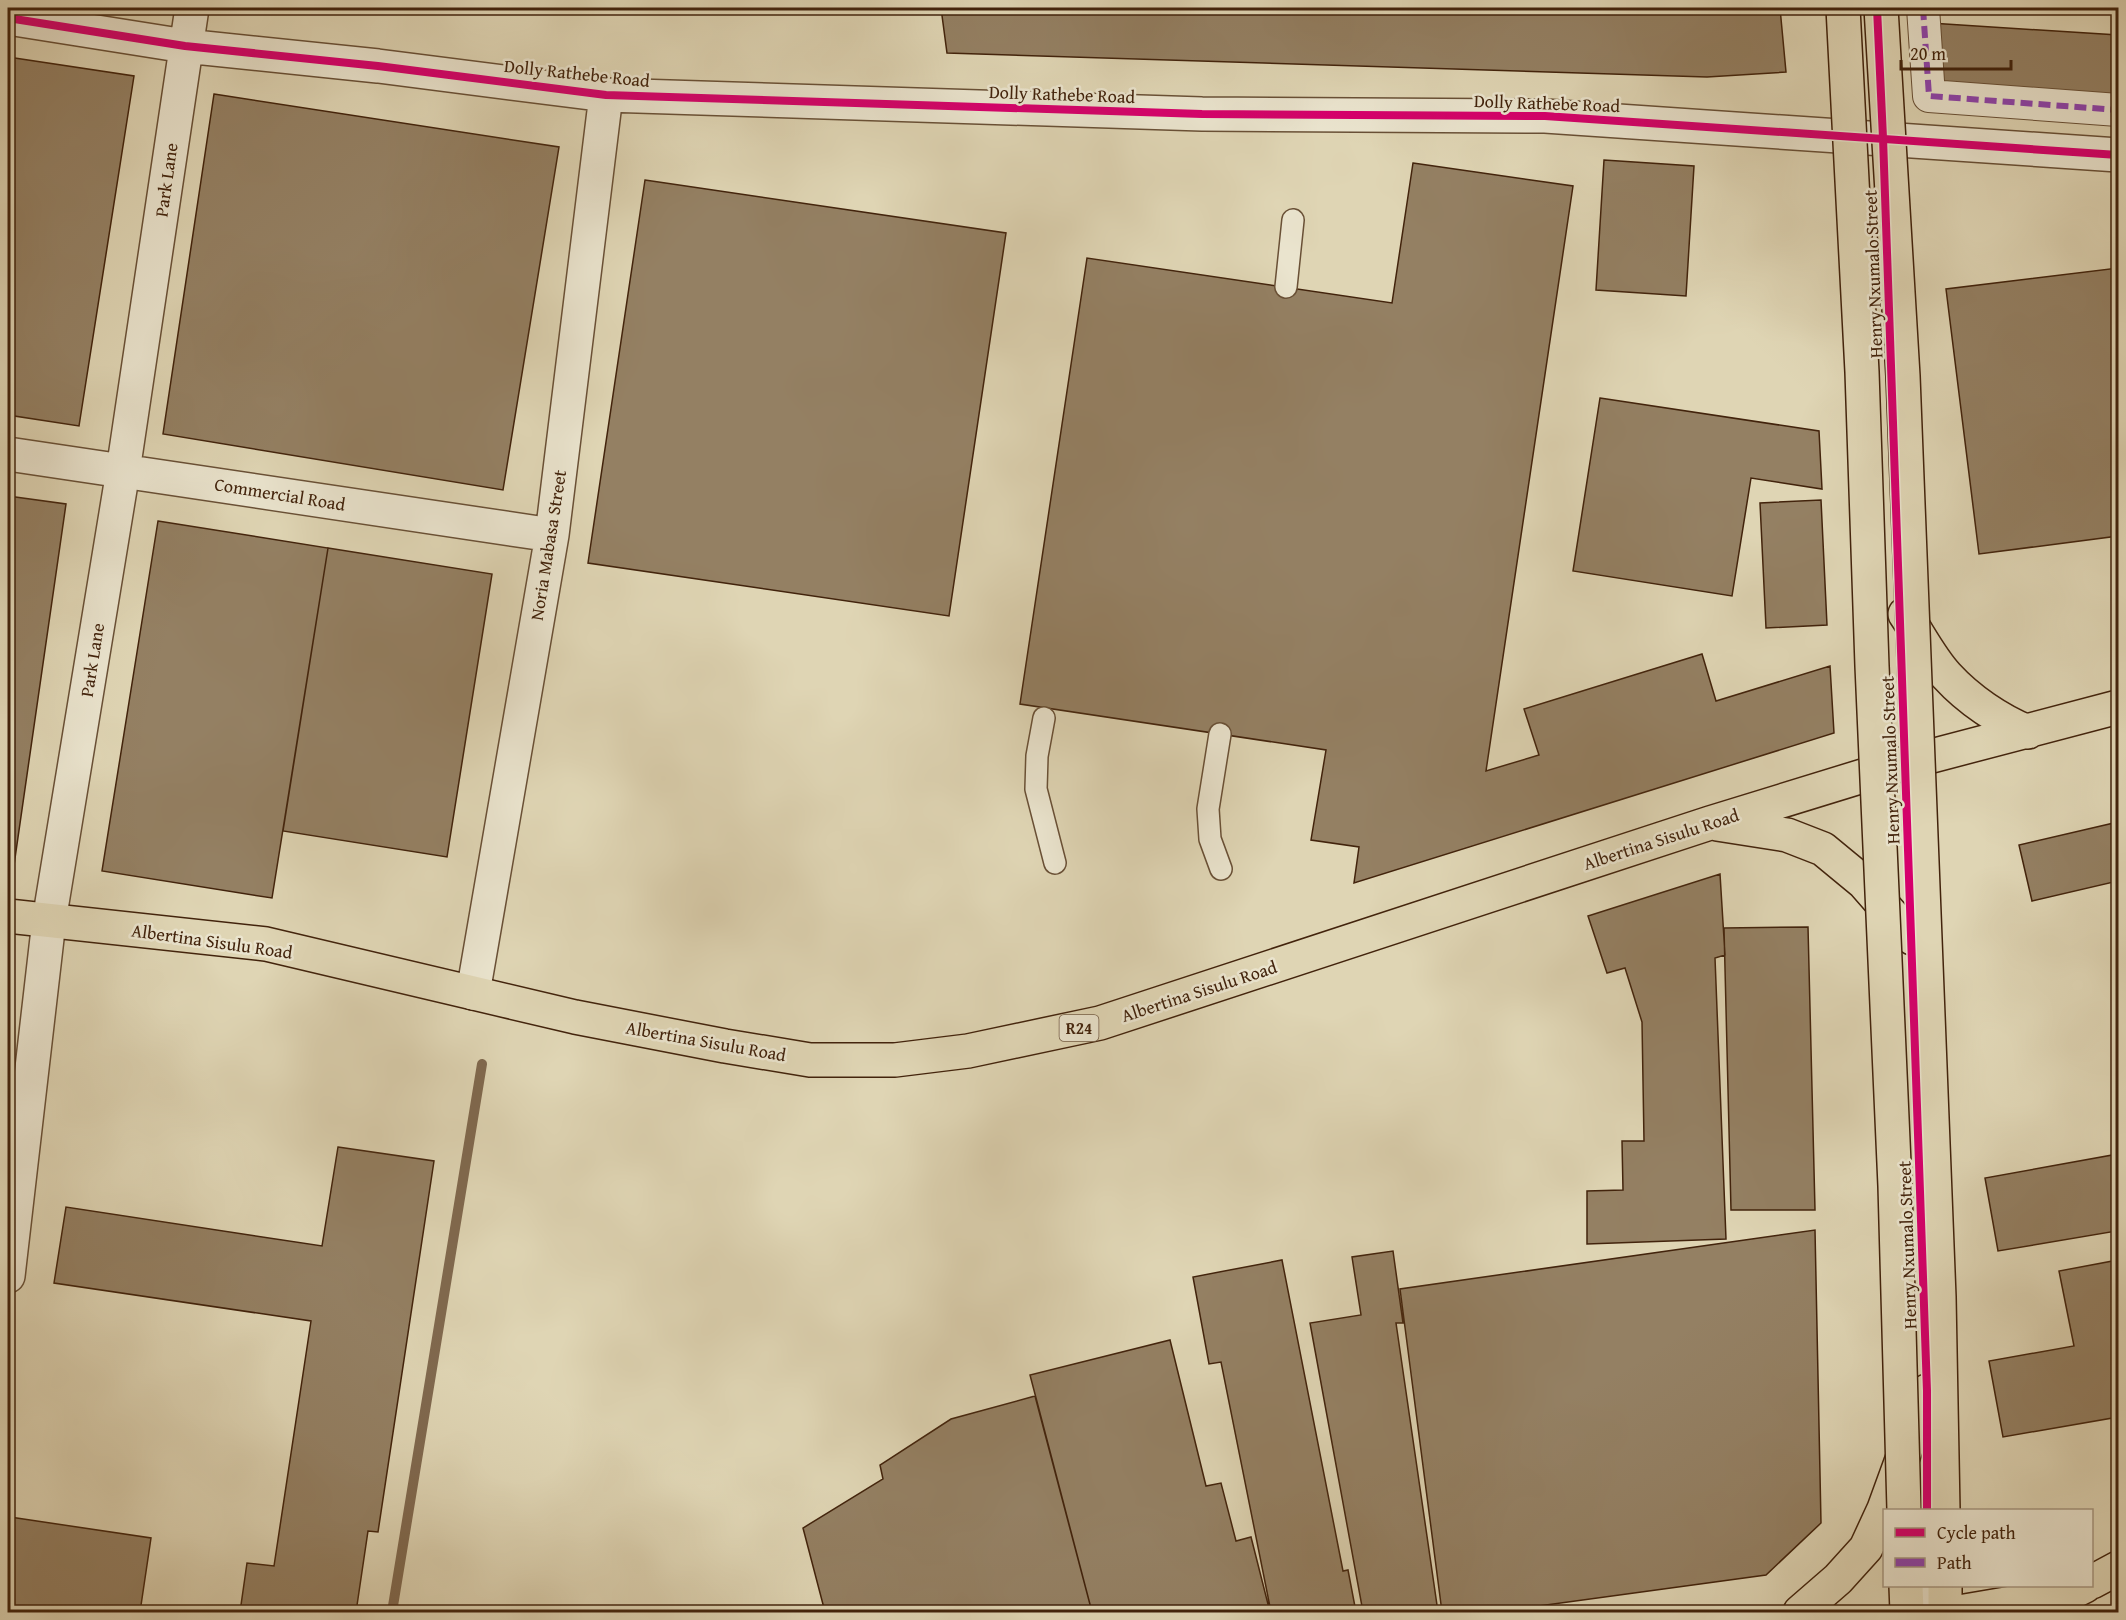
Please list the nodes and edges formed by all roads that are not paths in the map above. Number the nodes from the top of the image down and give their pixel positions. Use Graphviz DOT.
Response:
graph roads {
  1 [pos="192,8"];
  2 [pos="1844,8"];
  3 [pos="1879,8"];
  4 [pos="1923,8"];
  5 [pos="8,18"];
  6 [pos="185,46"];
  7 [pos="606,95"];
  8 [pos="2118,110"];
  9 [pos="1883,138"];
  10 [pos="2118,155"];
  11 [pos="1293,220"];
  12 [pos="1286,287"];
  13 [pos="8,454"];
  14 [pos="123,471"];
  15 [pos="552,535"];
  16 [pos="1899,605"];
  17 [pos="2118,707"];
  18 [pos="1044,718"];
  19 [pos="2028,732"];
  20 [pos="1220,734"];
  21 [pos="1905,763"];
  22 [pos="1710,823"];
  23 [pos="1055,863"];
  24 [pos="1221,869"];
  25 [pos="8,916"];
  26 [pos="49,921"];
  27 [pos="1912,938"];
  28 [pos="473,993"];
  29 [pos="8,1276"];
  30 [pos="1928,1391"];
  31 [pos="1884,1509"];
  32 [pos="1904,1509"];
  33 [pos="1927,1509"];
  34 [pos="1943,1509"];
  35 [pos="1883,1511"];
  36 [pos="2118,1568"];
  37 [pos="2093,1583"];
  38 [pos="1906,1587"];
  39 [pos="1926,1587"];
  40 [pos="1945,1587"];
  41 [pos="2076,1593"];
  42 [pos="1800,1612"];
  43 [pos="1907,1612"];
  44 [pos="1926,1612"];
  45 [pos="1945,1612"];
  46 [pos="1959,1612"];
  1 -- 6 [label="street, Park Lane"];
  2 -- 32 [label="main road, bridge"];
  3 -- 9 [label="street, Henry Nxumalo Street"];
  3 -- 34 [label="main road, bridge"];
  4 -- 8 [label="street"];
  5 -- 6 [label="street, Dolly Rathebe Road"];
  6 -- 7 [label="street, Dolly Rathebe Road"];
  6 -- 14 [label="street, Park Lane"];
  7 -- 9 [label="street, Dolly Rathebe Road"];
  7 -- 15 [label="street, Noria Mabasa Street"];
  9 -- 10 [label="street, Dolly Rathebe Road"];
  9 -- 16 [label="street, Henry Nxumalo Street"];
  11 -- 12 [label="lane"];
  13 -- 14 [label="street, Commercial Road"];
  14 -- 15 [label="street, Commercial Road"];
  14 -- 26 [label="street, Park Lane"];
  15 -- 28 [label="street, Noria Mabasa Street"];
  16 -- 19 [label="main road"];
  16 -- 21 [label="street, Henry Nxumalo Street"];
  17 -- 19 [label="main road, Albertina Sisulu Road / R24"];
  18 -- 23 [label="lane"];
  19 -- 21 [label="main road, Albertina Sisulu Road / R24"];
  20 -- 24 [label="lane"];
  21 -- 22 [label="main road, Albertina Sisulu Road / R24"];
  21 -- 27 [label="street, Henry Nxumalo Street"];
  22 -- 27 [label="main road"];
  22 -- 28 [label="main road, Albertina Sisulu Road / R24"];
  25 -- 26 [label="main road, Albertina Sisulu Road / R24"];
  26 -- 28 [label="main road, Albertina Sisulu Road / R24"];
  26 -- 29 [label="street, Park Lane"];
  27 -- 30 [label="street, Henry Nxumalo Street"];
  30 -- 31 [label="main road"];
  30 -- 33 [label="street, Henry Nxumalo Street"];
  35 -- 42 [label="main road"];
  36 -- 37 [label="main road"];
  38 -- 43 [label="main road"];
  39 -- 44 [label="street"];
  40 -- 45 [label="main road"];
  41 -- 46 [label="main road"];
}
